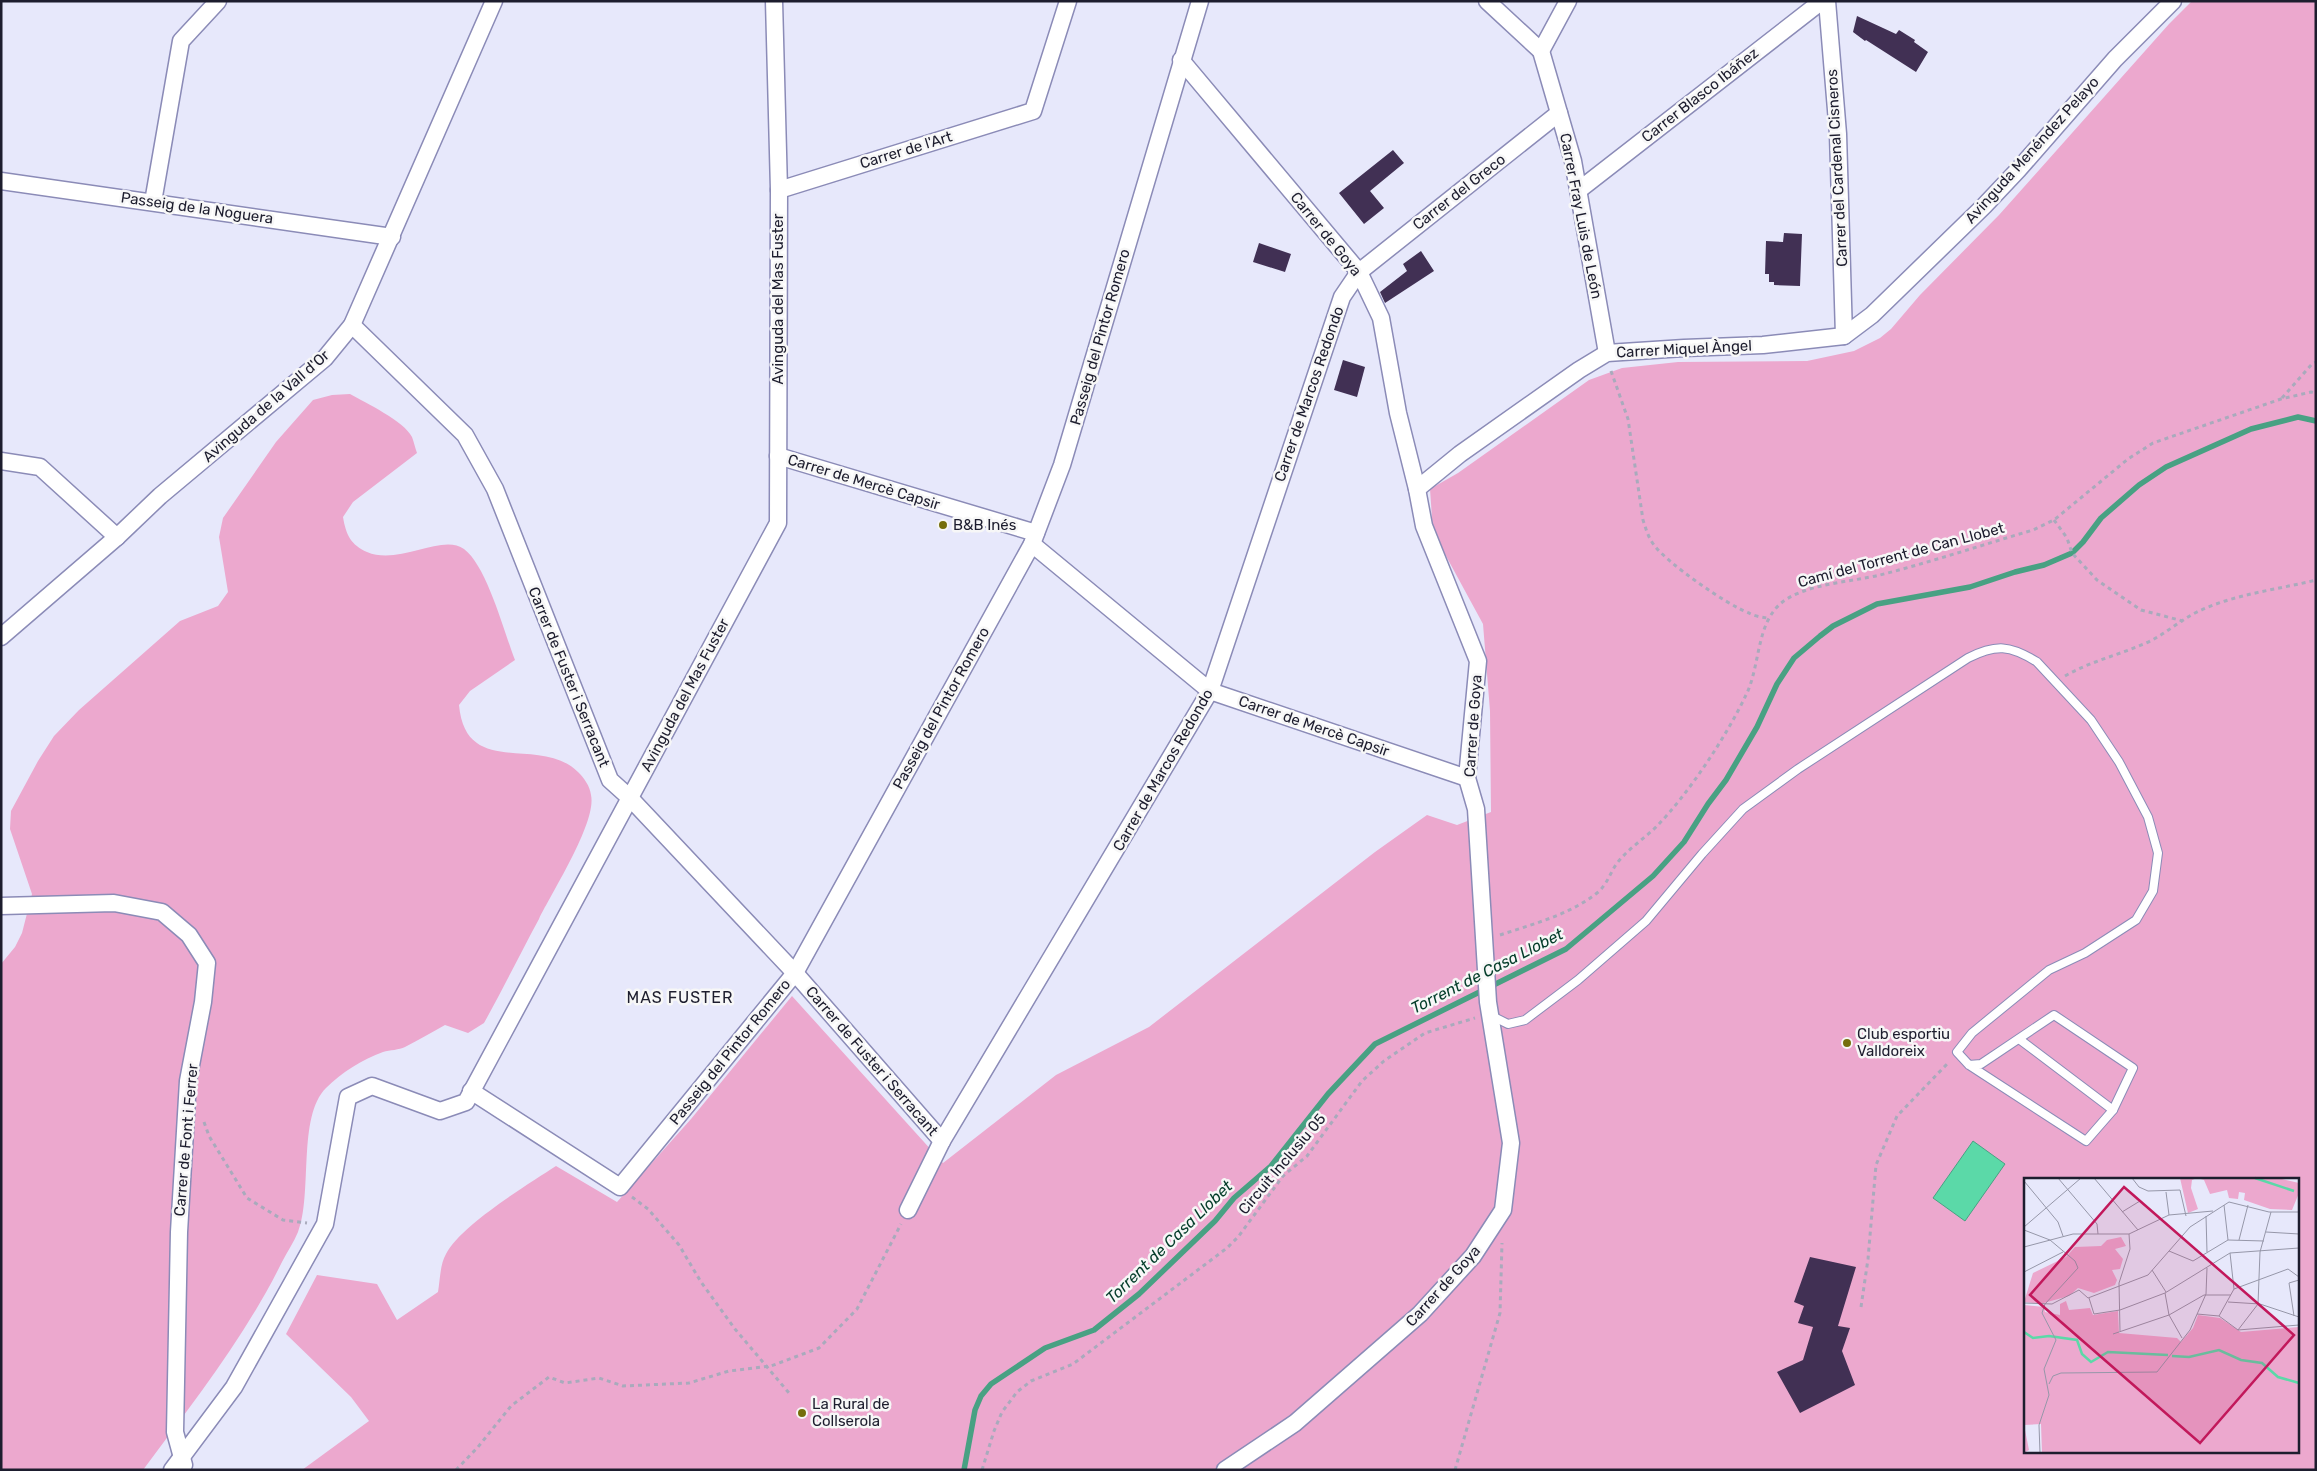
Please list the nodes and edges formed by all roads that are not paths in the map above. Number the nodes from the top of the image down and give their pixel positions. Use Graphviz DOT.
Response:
graph roads {
  1 [pos="218,1"];
  2 [pos="494,1"];
  3 [pos="774,1"];
  4 [pos="1068,1"];
  5 [pos="1200,1"];
  6 [pos="1487,1"];
  7 [pos="1568,1"];
  8 [pos="1822,1"];
  9 [pos="1827,1"];
  10 [pos="2173,1"];
  11 [pos="1541,51"];
  12 [pos="1181,60"];
  13 [pos="1559,112"];
  14 [pos="1,180"];
  15 [pos="779,190"];
  16 [pos="1579,190"];
  17 [pos="153,202"];
  18 [pos="392,236"];
  19 [pos="1359,272"];
  20 [pos="352,325"];
  21 [pos="1844,336"];
  22 [pos="1607,353"];
  23 [pos="778,456"];
  24 [pos="1,461"];
  25 [pos="1417,489"];
  26 [pos="117,537"];
  27 [pos="1034,538"];
  28 [pos="1,637"];
  29 [pos="1210,691"];
  30 [pos="1467,778"];
  31 [pos="630,798"];
  32 [pos="1,906"];
  33 [pos="795,973"];
  34 [pos="1489,1009"];
  35 [pos="2019,1039"];
  36 [pos="1969,1064"];
  37 [pos="471,1091"];
  38 [pos="2113,1110"];
  39 [pos="942,1141"];
  40 [pos="908,1210"];
  41 [pos="180,1466"];
  42 [pos="1225,1470"];
  1 -- 17 [label="street"];
  2 -- 18 [label="street, Avinguda de la Vall d'Or"];
  3 -- 15 [label="street, Avinguda del Mas Fuster"];
  4 -- 15 [label="street, Carrer de l'Art"];
  5 -- 12 [label="street, Passeig del Pintor Romero"];
  6 -- 11 [label="street"];
  7 -- 11 [label="street"];
  8 -- 16 [label="street, Carrer Blasco Ibáñez"];
  9 -- 21 [label="street, Carrer del Cardenal Cisneros"];
  10 -- 21 [label="street, Avinguda Menéndez Pelayo"];
  11 -- 13 [label="street, Carrer Fray Luis de León"];
  12 -- 19 [label="street, Carrer de Goya"];
  12 -- 27 [label="street, Passeig del Pintor Romero"];
  13 -- 16 [label="street, Carrer Fray Luis de León"];
  13 -- 19 [label="street, Carrer del Greco"];
  14 -- 17 [label="street, Passeig de la Noguera"];
  15 -- 23 [label="street, Avinguda del Mas Fuster"];
  16 -- 22 [label="street, Carrer Fray Luis de León"];
  17 -- 18 [label="street, Passeig de la Noguera"];
  18 -- 20 [label="street, Avinguda de la Vall d'Or"];
  19 -- 25 [label="street, Carrer de Goya"];
  19 -- 29 [label="street, Carrer de Marcos Redondo"];
  20 -- 26 [label="street, Avinguda de la Vall d'Or"];
  20 -- 31 [label="street, Carrer de Fuster i Serracant"];
  21 -- 22 [label="street, Carrer Miquel Àngel"];
  22 -- 25 [label="street, Carrer Miquel Àngel"];
  23 -- 27 [label="street, Carrer de Mercè Capsir"];
  23 -- 31 [label="street, Avinguda del Mas Fuster"];
  24 -- 26 [label="street"];
  25 -- 30 [label="street, Carrer de Goya"];
  26 -- 28 [label="street, Avinguda de la Vall d'Or"];
  27 -- 29 [label="street, Carrer de Mercè Capsir"];
  27 -- 33 [label="street, Passeig del Pintor Romero"];
  29 -- 30 [label="street, Carrer de Mercè Capsir"];
  29 -- 39 [label="street, Carrer de Marcos Redondo"];
  30 -- 34 [label="street, Carrer de Goya"];
  31 -- 33 [label="street, Carrer de Fuster i Serracant"];
  31 -- 37 [label="street, Avinguda del Mas Fuster"];
  32 -- 41 [label="street, Carrer de Font i Ferrer"];
  33 -- 37 [label="street, Passeig del Pintor Romero"];
  33 -- 39 [label="street, Carrer de Fuster i Serracant"];
  34 -- 36 [label="lane"];
  34 -- 42 [label="street, Carrer de Goya"];
  35 -- 36 [label="lane"];
  35 -- 38 [label="lane"];
  35 -- 38 [label="lane"];
  36 -- 38 [label="lane"];
  37 -- 41 [label="street, Avinguda del Mas Fuster"];
  39 -- 40 [label="street, Carrer de Marcos Redondo"];
}
